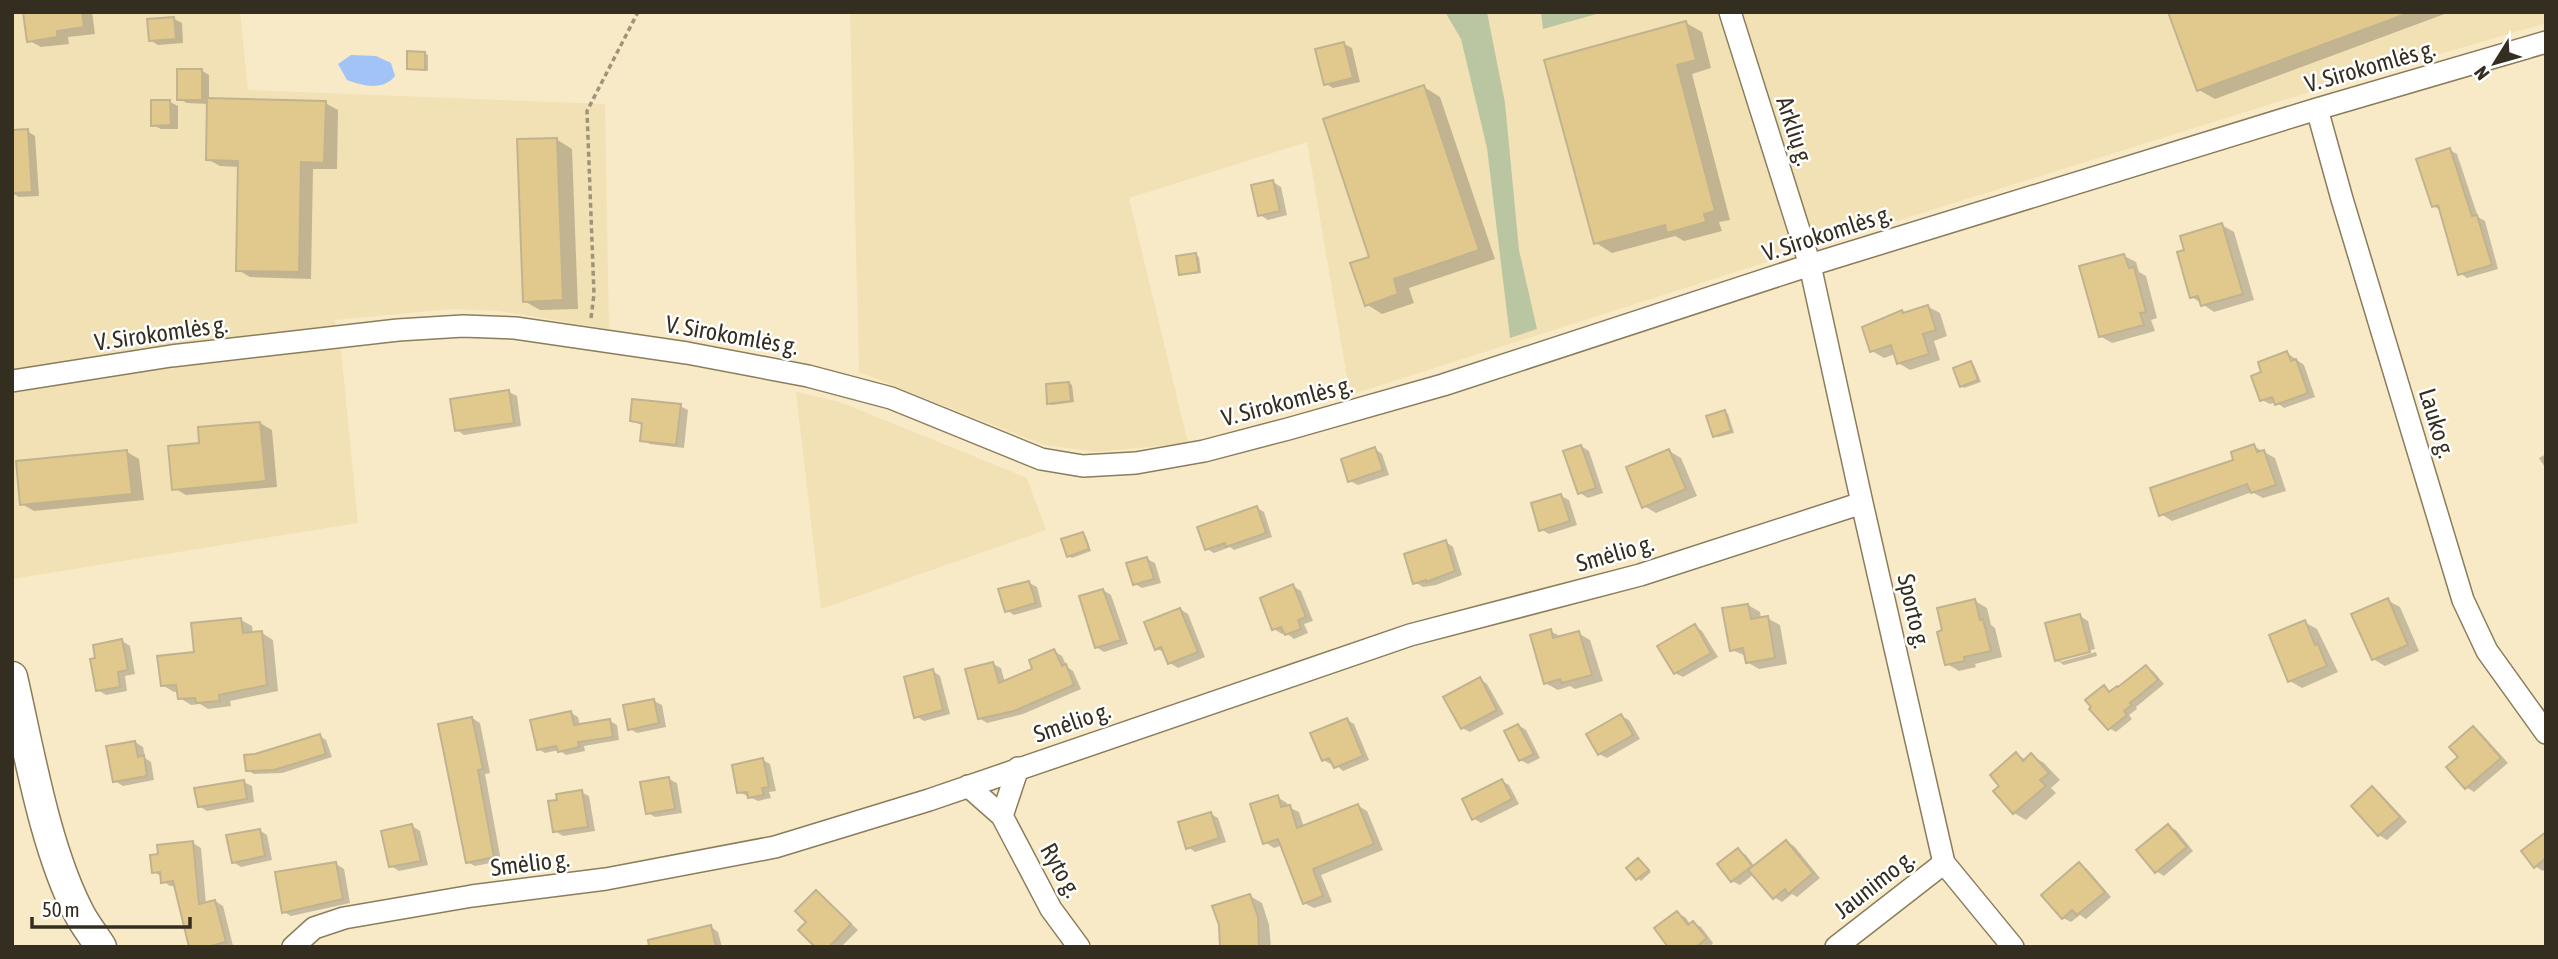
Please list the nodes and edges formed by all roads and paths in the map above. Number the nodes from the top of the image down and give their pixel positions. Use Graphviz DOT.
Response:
graph roads {
  1 [pos="638,12"];
  2 [pos="1730,12"];
  3 [pos="2546,42"];
  4 [pos="2317,108"];
  5 [pos="1810,265"];
  6 [pos="587,337"];
  7 [pos="12,382"];
  8 [pos="1861,503"];
  9 [pos="12,677"];
  10 [pos="2546,733"];
  11 [pos="1018,768"];
  12 [pos="968,786"];
  13 [pos="1002,816"];
  14 [pos="1944,863"];
  15 [pos="101,947"];
  16 [pos="293,947"];
  17 [pos="1079,947"];
  18 [pos="1836,947"];
  19 [pos="2013,947"];
  1 -- 6 [label="path"];
  2 -- 5 [label="street, Arklių g."];
  3 -- 4 [label="street, V. Sirokomlės g."];
  4 -- 5 [label="street, V. Sirokomlės g."];
  4 -- 10 [label="street, Lauko g."];
  5 -- 6 [label="street, V. Sirokomlės g."];
  5 -- 8 [label="street, Sporto g."];
  6 -- 7 [label="street, V. Sirokomlės g."];
  8 -- 11 [label="street, Smėlio g."];
  8 -- 14 [label="street, Sporto g."];
  9 -- 15 [label="main road"];
  11 -- 12 [label="street, Smėlio g."];
  11 -- 13 [label="street"];
  12 -- 13 [label="street, Ryto g."];
  12 -- 16 [label="street, Smėlio g."];
  13 -- 17 [label="street, Ryto g."];
  14 -- 18 [label="street, Jaunimo g."];
  14 -- 19 [label="street, Sporto g."];
}
